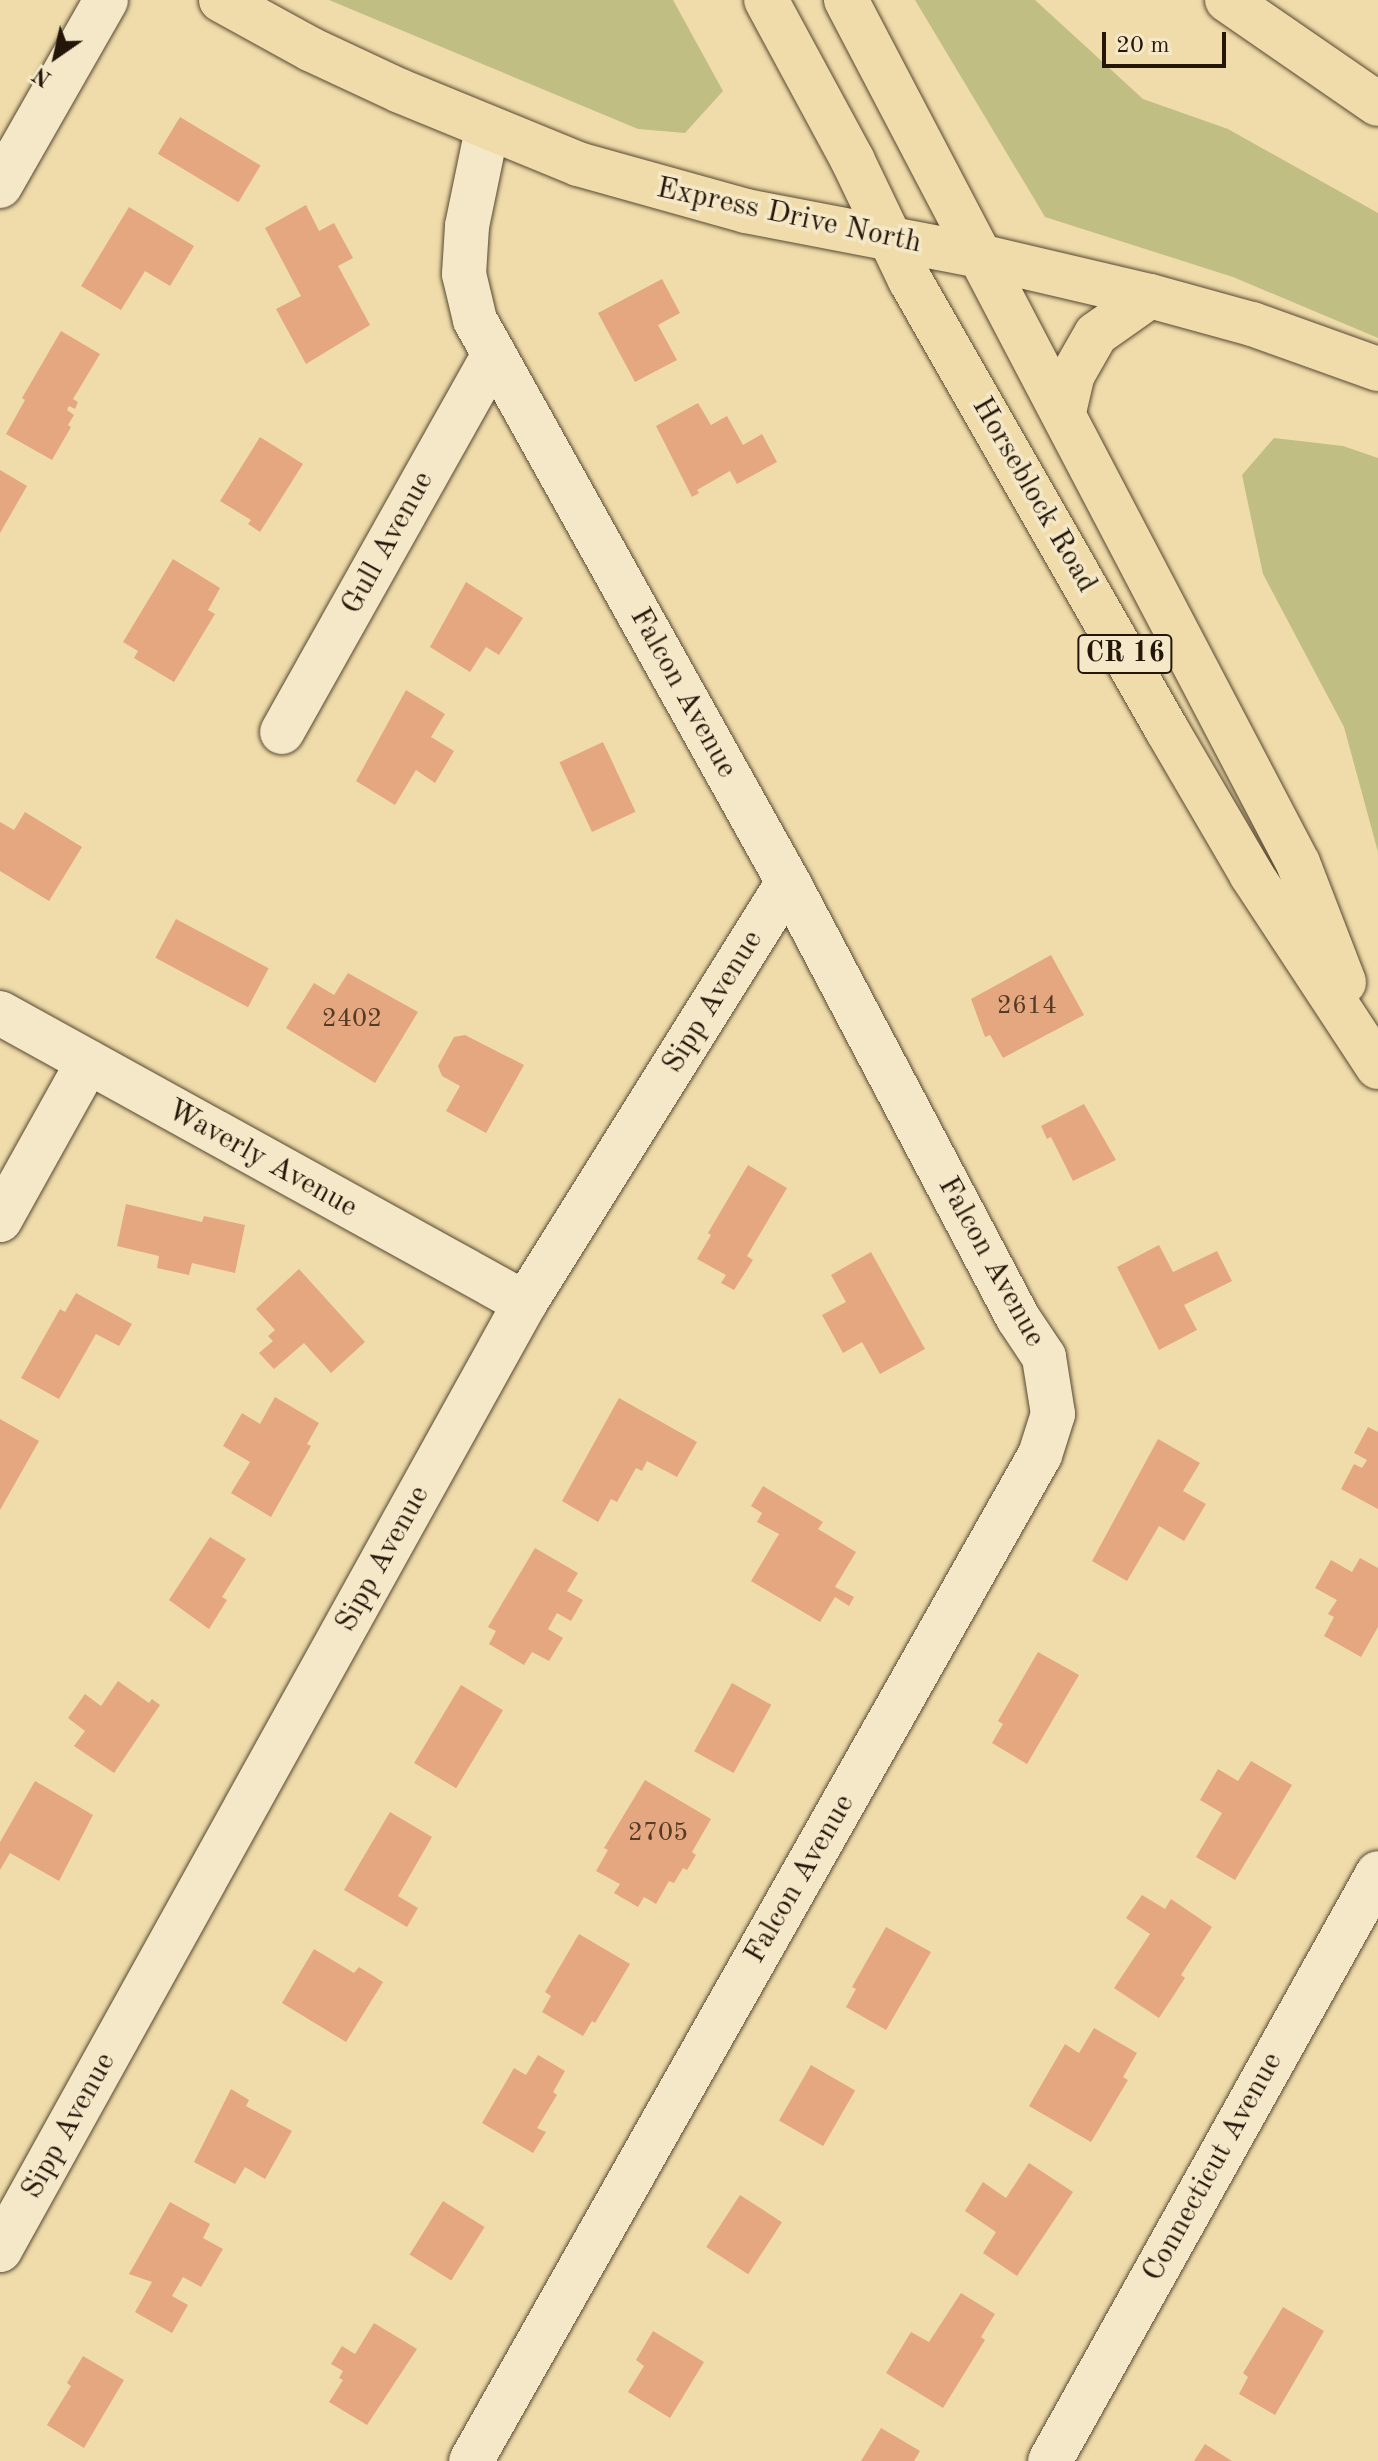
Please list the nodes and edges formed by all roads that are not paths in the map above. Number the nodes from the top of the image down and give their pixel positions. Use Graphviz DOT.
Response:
graph roads {
  1 [pos="106,0"];
  2 [pos="221,0"];
  3 [pos="766,0"];
  4 [pos="846,0"];
  5 [pos="1227,0"];
  6 [pos="1378,104"];
  7 [pos="487,129"];
  8 [pos="0,186"];
  9 [pos="892,239"];
  10 [pos="979,256"];
  11 [pos="1150,296"];
  12 [pos="494,354"];
  13 [pos="1378,369"];
  14 [pos="1064,412"];
  15 [pos="282,732"];
  16 [pos="788,882"];
  17 [pos="0,1013"];
  18 [pos="88,1062"];
  19 [pos="1376,1063"];
  20 [pos="0,1220"];
  21 [pos="525,1303"];
  22 [pos="1378,1873"];
  23 [pos="0,2250"];
  24 [pos="471,2461"];
  25 [pos="1050,2461"];
  1 -- 8 [label="street"];
  2 -- 7 [label="main road, Express Drive North"];
  3 -- 9 [label="main road, Horseblock Road / CR 16"];
  4 -- 10 [label="main road, Horseblock Road / CR 16"];
  5 -- 6 [label="main road"];
  7 -- 9 [label="main road, Express Drive North"];
  7 -- 12 [label="street, Falcon Avenue"];
  9 -- 10 [label="main road, Express Drive North"];
  9 -- 19 [label="main road, Horseblock Road / CR 16"];
  10 -- 11 [label="main road, Express Drive North"];
  10 -- 14 [label="main road, Horseblock Road / CR 16"];
  11 -- 13 [label="main road, Express Drive North"];
  11 -- 14 [label="main road"];
  12 -- 15 [label="street, Gull Avenue"];
  12 -- 16 [label="street, Falcon Avenue"];
  14 -- 19 [label="main road, Horseblock Road / CR 16"];
  16 -- 21 [label="street, Sipp Avenue"];
  16 -- 24 [label="street, Falcon Avenue"];
  17 -- 18 [label="street, Waverly Avenue"];
  18 -- 20 [label="street"];
  18 -- 21 [label="street, Waverly Avenue"];
  21 -- 23 [label="street, Sipp Avenue"];
  22 -- 25 [label="street, Connecticut Avenue"];
}
